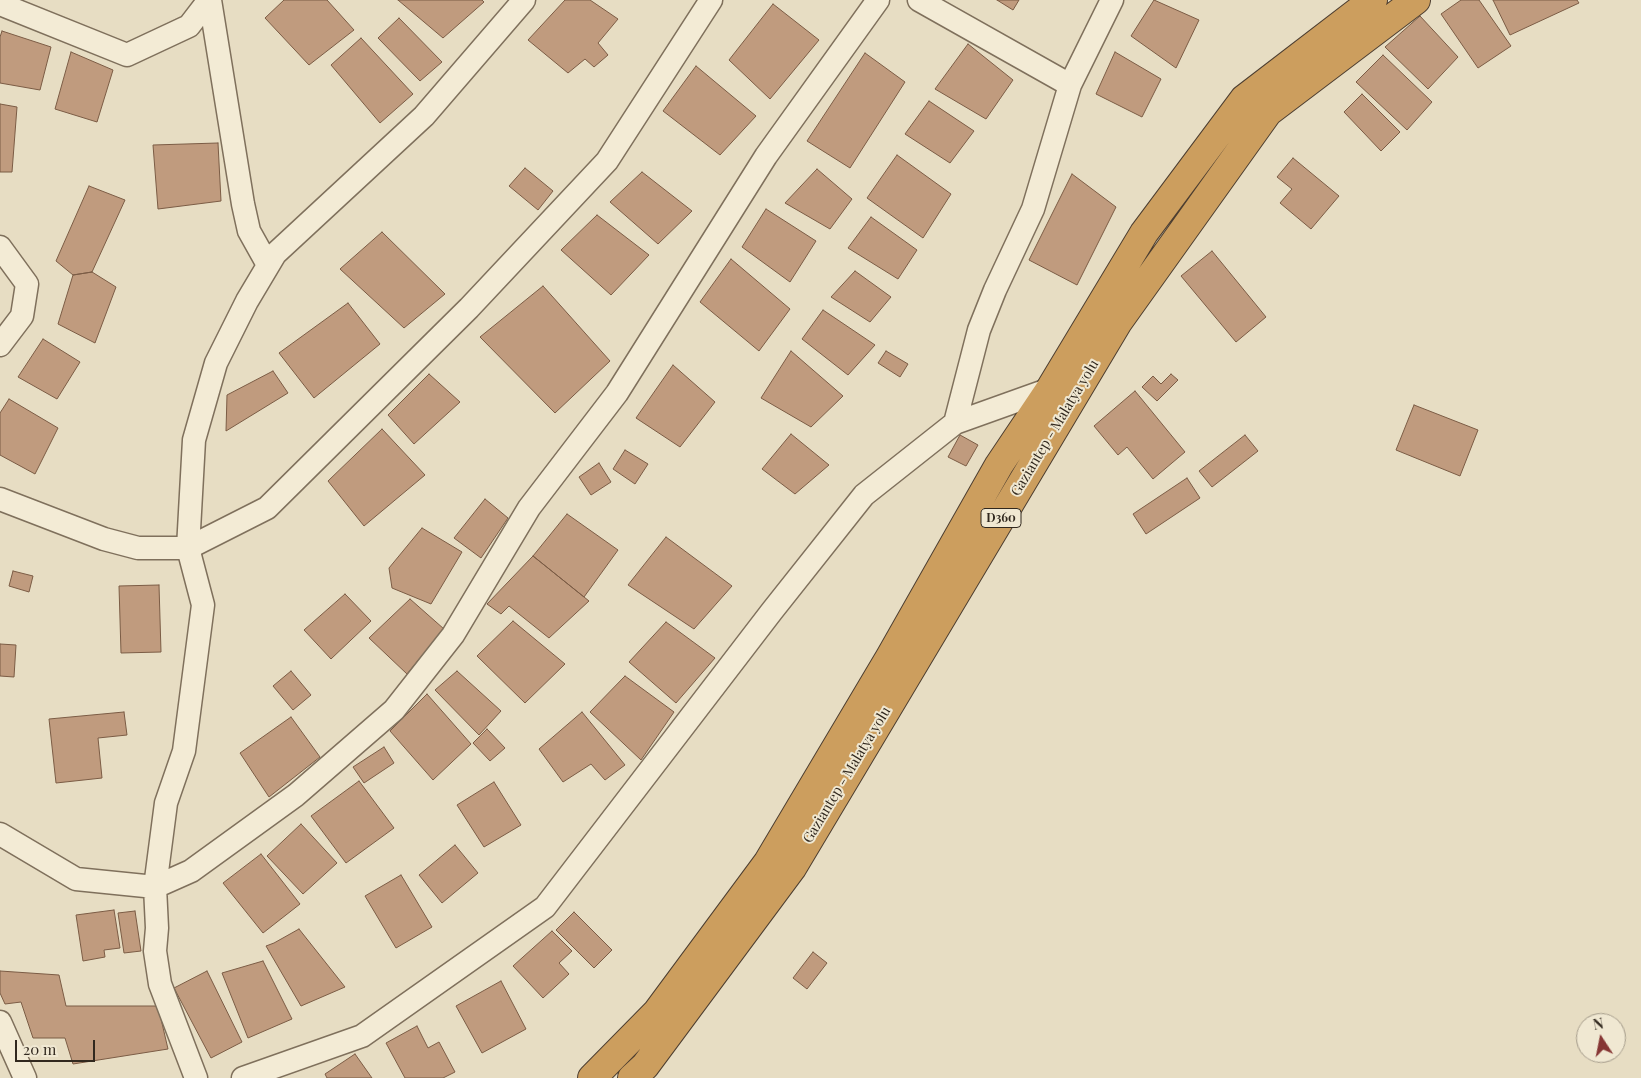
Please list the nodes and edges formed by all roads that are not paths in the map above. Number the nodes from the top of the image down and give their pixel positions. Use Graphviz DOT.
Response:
graph roads {
  1 [pos="210,0"];
  2 [pos="524,0"];
  3 [pos="711,0"];
  4 [pos="878,0"];
  5 [pos="919,0"];
  6 [pos="1112,0"];
  7 [pos="1373,0"];
  8 [pos="1416,0"];
  9 [pos="0,4"];
  10 [pos="1070,85"];
  11 [pos="0,247"];
  12 [pos="268,265"];
  13 [pos="0,345"];
  14 [pos="1050,389"];
  15 [pos="955,423"];
  16 [pos="0,499"];
  17 [pos="188,548"];
  18 [pos="0,834"];
  19 [pos="155,887"];
  20 [pos="0,1022"];
  21 [pos="25,1078"];
  22 [pos="196,1078"];
  23 [pos="243,1078"];
  24 [pos="592,1078"];
  25 [pos="632,1078"];
  1 -- 9 [label="street"];
  1 -- 12 [label="street"];
  2 -- 12 [label="street"];
  3 -- 17 [label="street"];
  4 -- 19 [label="street"];
  5 -- 10 [label="street"];
  6 -- 10 [label="street"];
  7 -- 14 [label="highway, Gaziantep - Malatya yolu / D360"];
  8 -- 25 [label="highway, Gaziantep - Malatya yolu / D360"];
  10 -- 15 [label="street"];
  11 -- 13 [label="street"];
  12 -- 17 [label="street"];
  14 -- 15 [label="street"];
  14 -- 24 [label="highway, Gaziantep - Malatya yolu / D360"];
  15 -- 23 [label="street"];
  16 -- 17 [label="street"];
  17 -- 19 [label="street"];
  18 -- 19 [label="street"];
  19 -- 22 [label="street"];
  20 -- 21 [label="street"];
}
